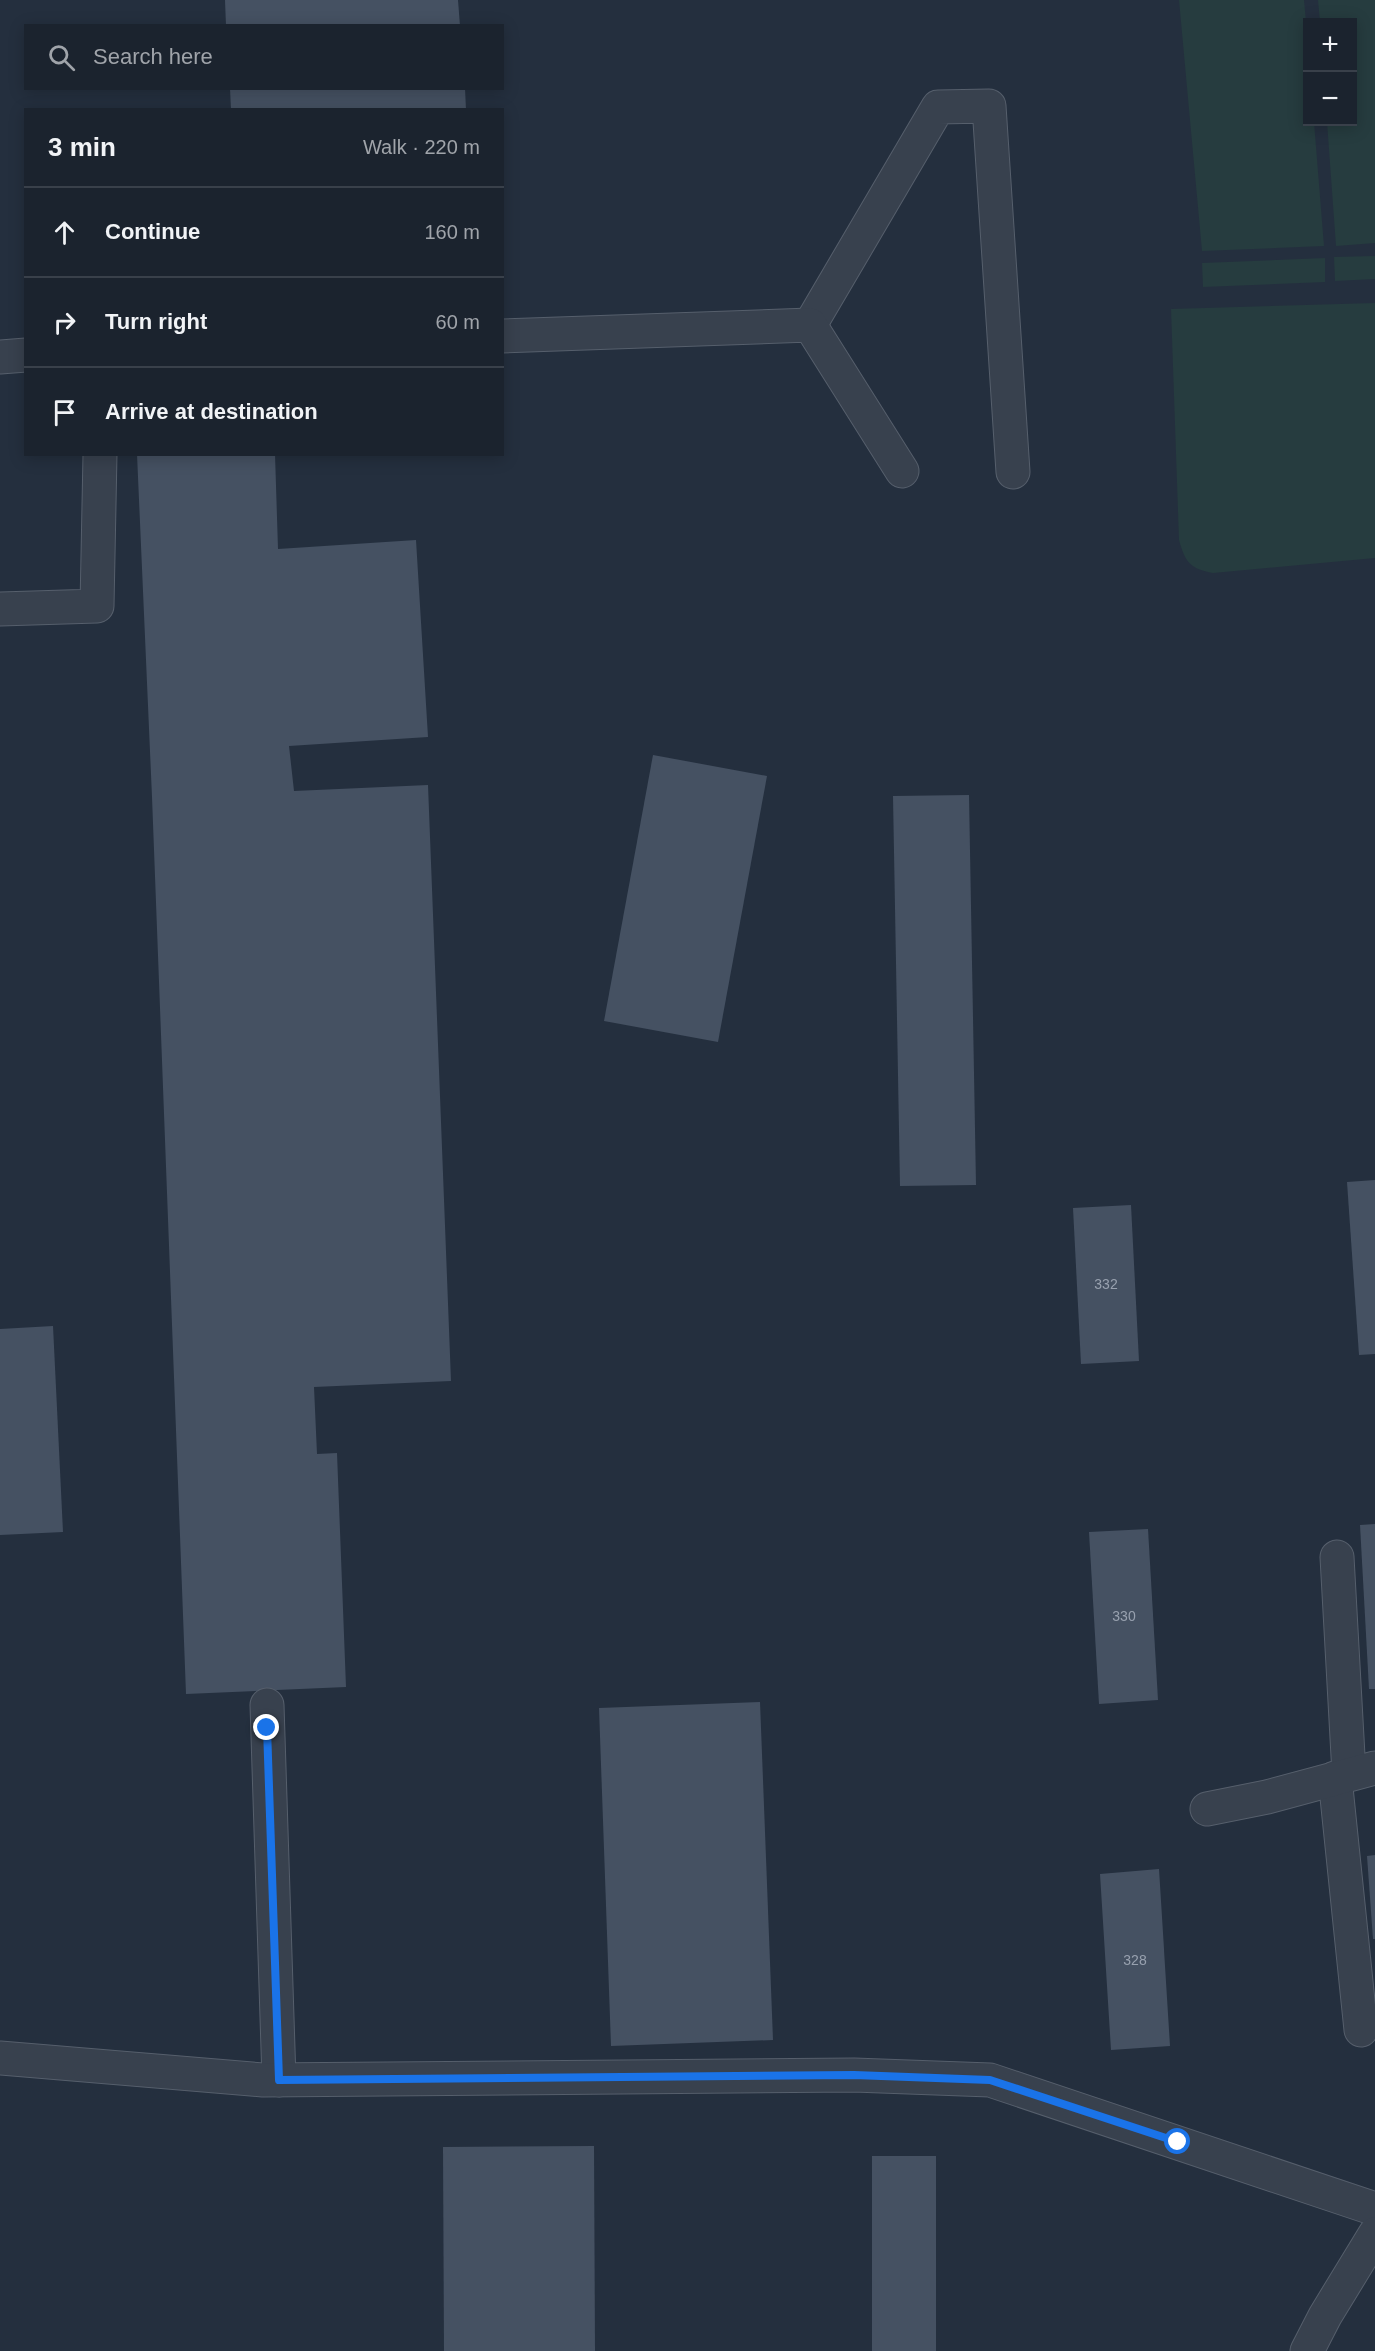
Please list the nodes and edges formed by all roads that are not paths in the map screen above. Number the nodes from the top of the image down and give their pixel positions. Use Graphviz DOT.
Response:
graph roads {
  1 [pos="810,325"];
  2 [pos="504,336"];
  3 [pos="24,355"];
  4 [pos="0,357"];
  5 [pos="100,456"];
  6 [pos="902,471"];
  7 [pos="1013,472"];
  8 [pos="0,609"];
  9 [pos="1337,1557"];
  10 [pos="267,1705"];
  11 [pos="1353,1773"];
  12 [pos="1207,1809"];
  13 [pos="1361,2030"];
  14 [pos="0,2058"];
  15 [pos="279,2080"];
  16 [pos="1375,2208"];
  17 [pos="1375,2234"];
  18 [pos="1307,2351"];
  1 -- 2 [label="street"];
  1 -- 6 [label="street"];
  1 -- 7 [label="street"];
  3 -- 4 [label="street"];
  5 -- 8 [label="street"];
  9 -- 11 [label="street"];
  10 -- 15 [label="street"];
  11 -- 12 [label="street"];
  11 -- 13 [label="street"];
  14 -- 15 [label="street"];
  15 -- 16 [label="street"];
  17 -- 18 [label="street"];
}
